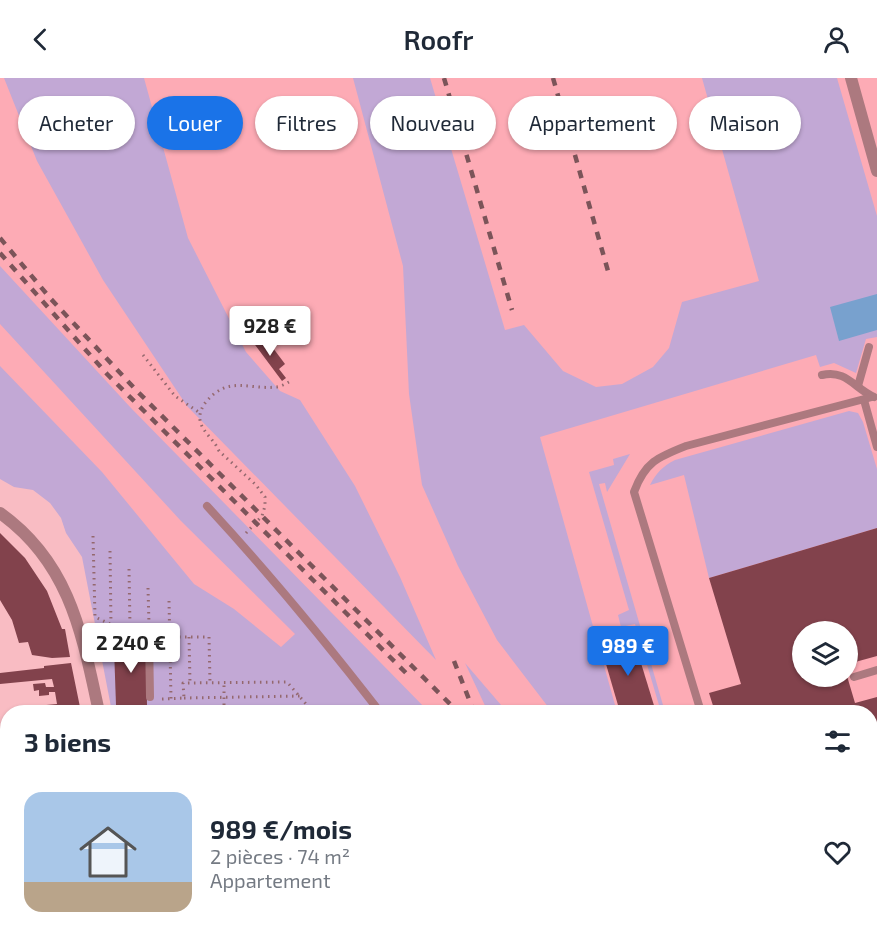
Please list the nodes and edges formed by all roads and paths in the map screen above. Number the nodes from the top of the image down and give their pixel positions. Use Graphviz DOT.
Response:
graph roads {
  1 [pos="851,78"];
  2 [pos="877,171"];
  3 [pos="869,347"];
  4 [pos="143,355"];
  5 [pos="822,375"];
  6 [pos="289,381"];
  7 [pos="858,386"];
  8 [pos="871,398"];
  9 [pos="200,413"];
  10 [pos="877,447"];
  11 [pos="207,506"];
  12 [pos="0,513"];
  13 [pos="93,537"];
  14 [pos="239,541"];
  15 [pos="110,551"];
  16 [pos="129,569"];
  17 [pos="148,588"];
  18 [pos="169,601"];
  19 [pos="111,625"];
  20 [pos="112,637"];
  21 [pos="130,637"];
  22 [pos="149,637"];
  23 [pos="169,637"];
  24 [pos="189,637"];
  25 [pos="81,638"];
  26 [pos="877,670"];
  27 [pos="858,675"];
  28 [pos="190,683"];
  29 [pos="210,683"];
  30 [pos="224,683"];
  31 [pos="300,696"];
  32 [pos="150,697"];
  33 [pos="184,698"];
  34 [pos="224,698"];
  35 [pos="160,699"];
  36 [pos="171,699"];
  37 [pos="97,705"];
  38 [pos="224,705"];
  39 [pos="307,705"];
  40 [pos="375,705"];
  41 [pos="699,705"];
  42 [pos="173,939"];
  43 [pos="202,939"];
  1 -- 2 [label="street"];
  3 -- 7 [label="lane"];
  4 -- 9 [label="path"];
  5 -- 7 [label="lane"];
  6 -- 9 [label="path"];
  7 -- 8 [label="lane"];
  8 -- 10 [label="lane"];
  8 -- 41 [label="lane"];
  9 -- 14 [label="path"];
  11 -- 14 [label="lane"];
  12 -- 25 [label="street"];
  13 -- 19 [label="path"];
  14 -- 40 [label="lane"];
  15 -- 19 [label="path"];
  16 -- 21 [label="path"];
  17 -- 22 [label="path"];
  18 -- 23 [label="path"];
  19 -- 20 [label="path"];
  20 -- 21 [label="lane"];
  20 -- 25 [label="lane"];
  21 -- 22 [label="lane"];
  22 -- 23 [label="path"];
  22 -- 32 [label="lane"];
  23 -- 24 [label="path"];
  23 -- 36 [label="path"];
  24 -- 28 [label="path"];
  24 -- 29 [label="path"];
  25 -- 37 [label="street"];
  26 -- 27 [label="lane"];
  28 -- 29 [label="path"];
  28 -- 33 [label="path"];
  29 -- 30 [label="path"];
  30 -- 31 [label="path"];
  30 -- 34 [label="path"];
  31 -- 34 [label="path"];
  31 -- 39 [label="path"];
  33 -- 34 [label="path"];
  33 -- 36 [label="path"];
  34 -- 38 [label="path"];
  35 -- 36 [label="path"];
  42 -- 43 [label="path"];
}
